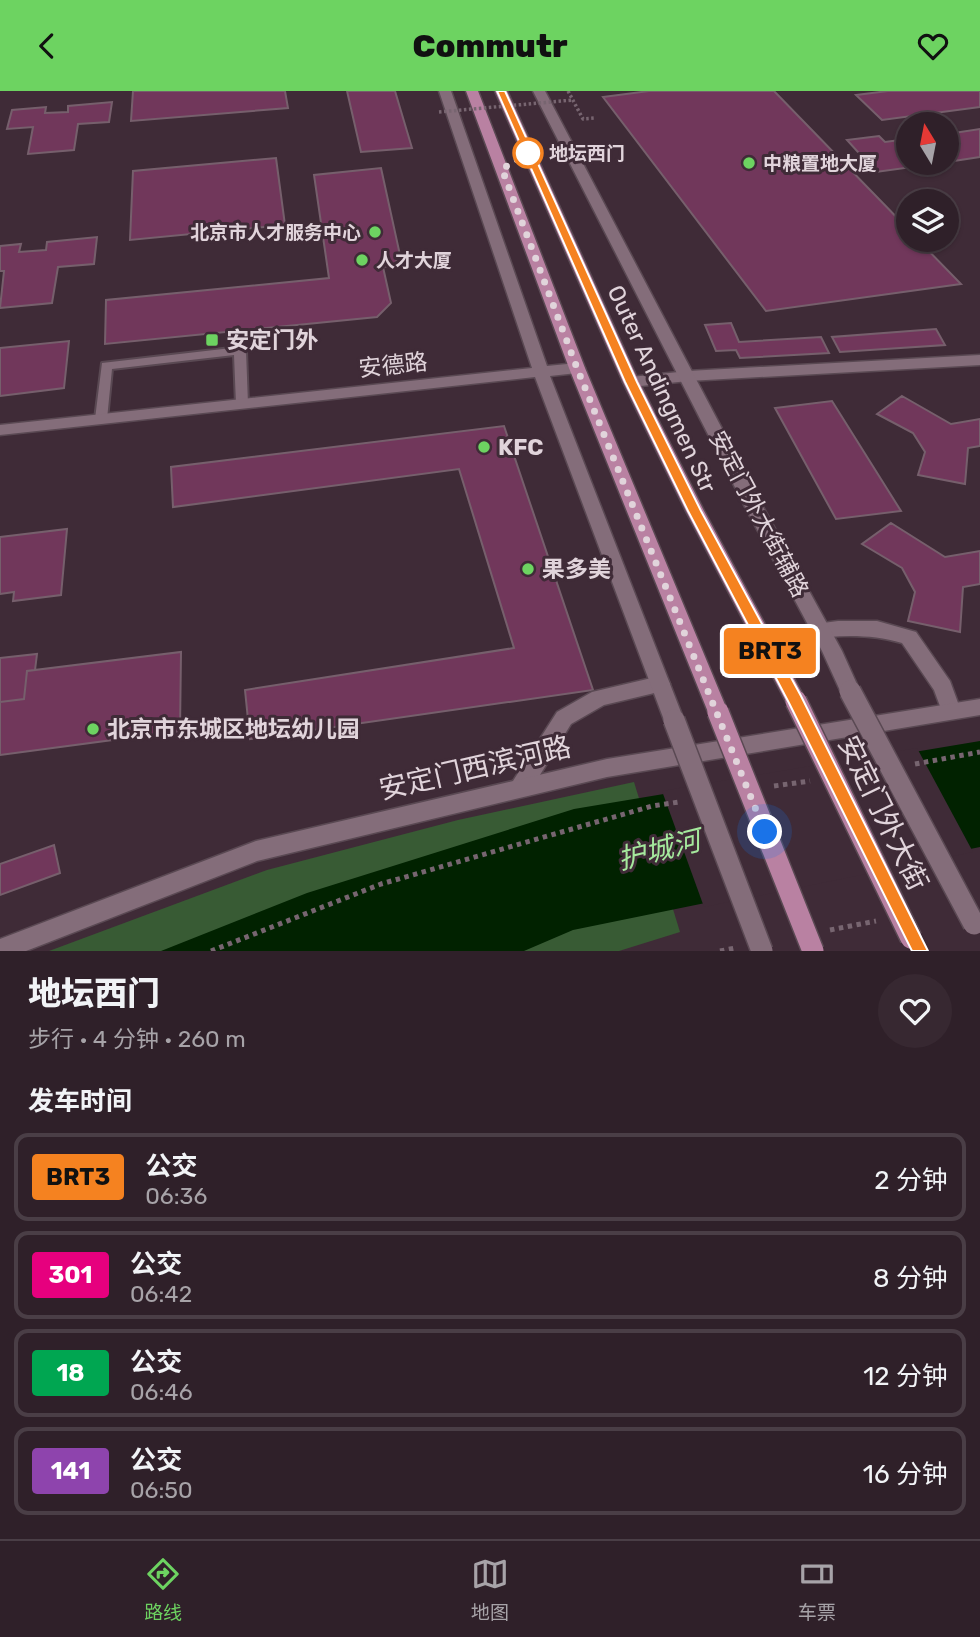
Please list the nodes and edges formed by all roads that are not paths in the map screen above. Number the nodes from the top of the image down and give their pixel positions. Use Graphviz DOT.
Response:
graph roads {
  1 [pos="445,91"];
  2 [pos="472,91"];
  3 [pos="501,91"];
  4 [pos="539,91"];
  5 [pos="980,361"];
  6 [pos="577,368"];
  7 [pos="541,372"];
  8 [pos="688,376"];
  9 [pos="631,382"];
  10 [pos="242,404"];
  11 [pos="101,419"];
  12 [pos="0,430"];
  13 [pos="821,630"];
  14 [pos="762,638"];
  15 [pos="660,684"];
  16 [pos="796,701"];
  17 [pos="980,707"];
  18 [pos="951,711"];
  19 [pos="522,787"];
  20 [pos="977,930"];
  21 [pos="815,942"];
  22 [pos="915,944"];
  23 [pos="755,948"];
  24 [pos="0,950"];
  1 -- 7 [label="street"];
  2 -- 6 [label="main road"];
  3 -- 9 [label="main road, Outer Andingmen Str"];
  4 -- 8 [label="street, 安定门外大街辅路"];
  5 -- 8 [label="street"];
  6 -- 7 [label="street, 安德路"];
  6 -- 21 [label="main road, bridge"];
  7 -- 10 [label="street, 安德路"];
  7 -- 15 [label="street"];
  8 -- 9 [label="street"];
  8 -- 13 [label="street, 安定门外大街辅路"];
  9 -- 14 [label="main road, Outer Andingmen Str"];
  10 -- 11 [label="street, 安德路"];
  10 -- 11 [label="lane"];
  11 -- 12 [label="street, 安德路"];
  13 -- 14 [label="street"];
  13 -- 18 [label="street"];
  13 -- 20 [label="street, 安定门外大街辅路, bridge"];
  14 -- 16 [label="main road, Outer Andingmen Str"];
  15 -- 19 [label="street"];
  15 -- 23 [label="street, bridge"];
  16 -- 22 [label="main road, 安定门外大街, bridge"];
  17 -- 18 [label="street, 安定门西滨河路"];
  18 -- 19 [label="street, 安定门西滨河路"];
  19 -- 24 [label="street, 安定门西滨河路"];
}
